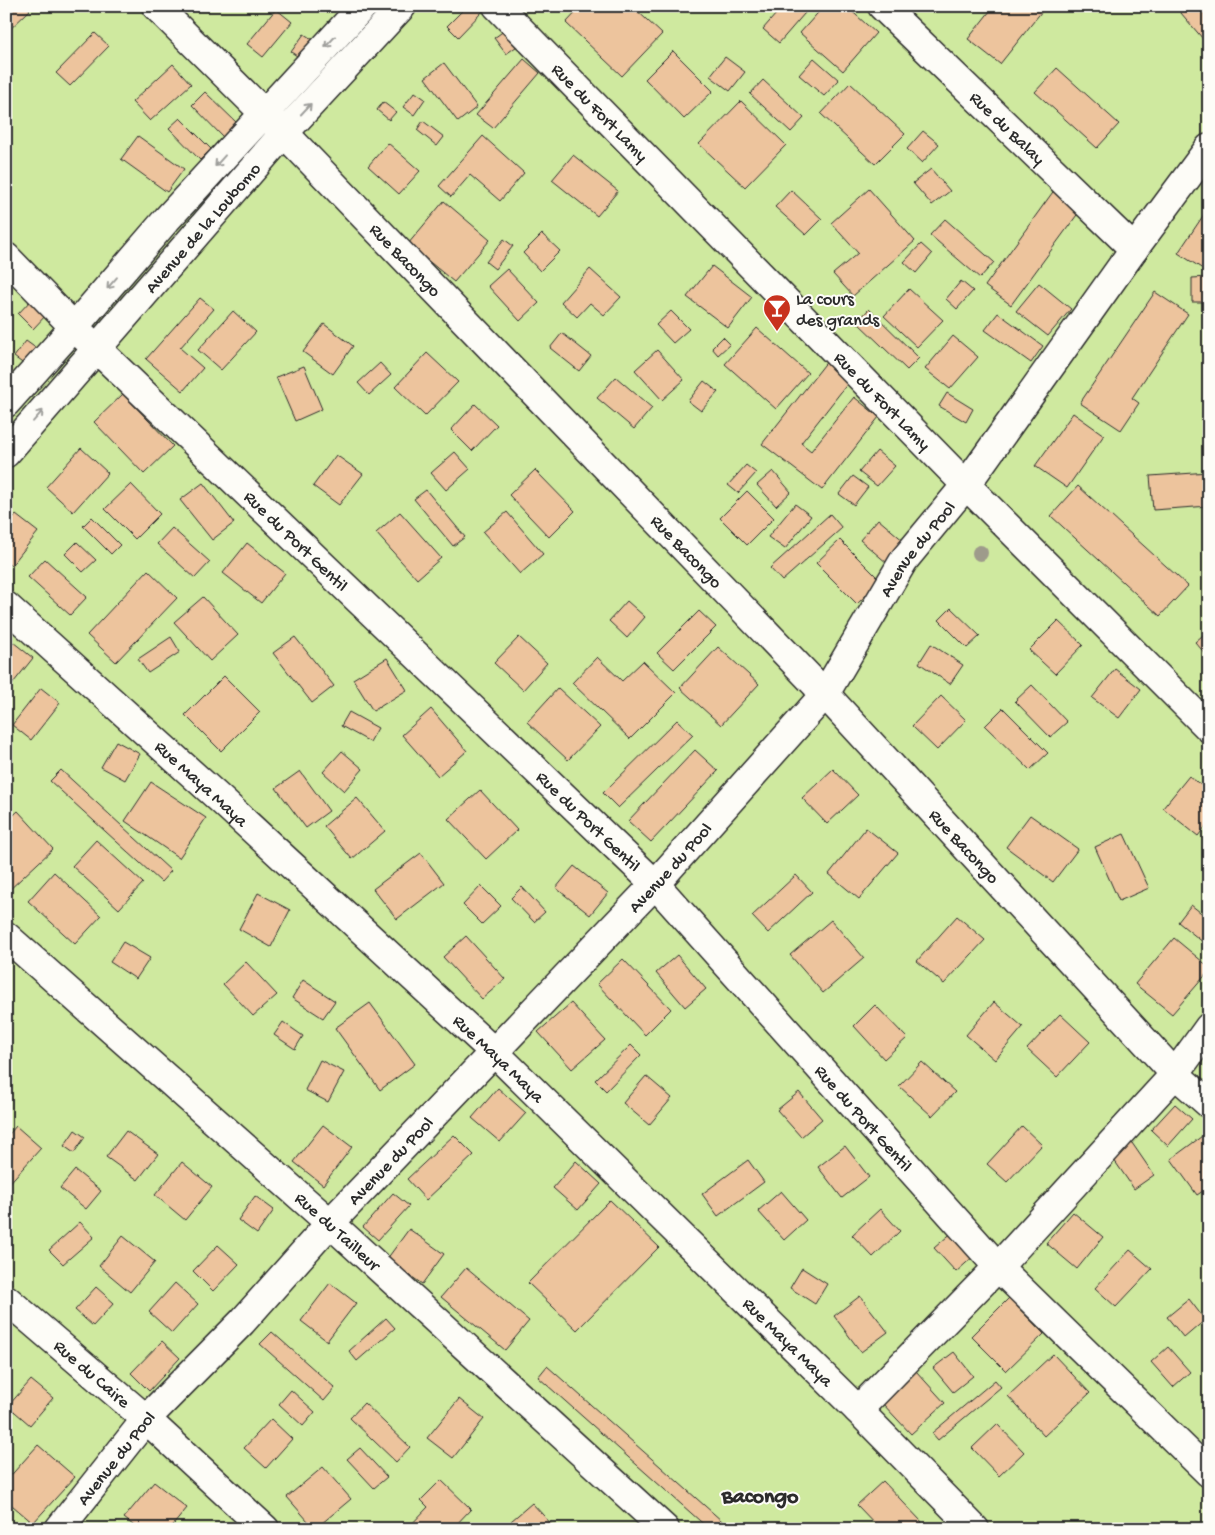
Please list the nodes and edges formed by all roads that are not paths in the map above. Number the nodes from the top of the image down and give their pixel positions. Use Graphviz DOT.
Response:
graph roads {
  1 [pos="156,6"];
  2 [pos="363,6"];
  3 [pos="402,6"];
  4 [pos="497,6"];
  5 [pos="882,6"];
  6 [pos="263,114"];
  7 [pos="284,133"];
  8 [pos="1209,148"];
  9 [pos="1134,249"];
  10 [pos="6,257"];
  11 [pos="74,328"];
  12 [pos="97,349"];
  13 [pos="6,403"];
  14 [pos="6,453"];
  15 [pos="966,485"];
  16 [pos="6,606"];
  17 [pos="824,694"];
  18 [pos="1209,728"];
  19 [pos="654,884"];
  20 [pos="6,936"];
  21 [pos="1209,1028"];
  22 [pos="494,1053"];
  23 [pos="1174,1074"];
  24 [pos="1209,1104"];
  25 [pos="330,1223"];
  26 [pos="998,1267"];
  27 [pos="6,1299"];
  28 [pos="858,1410"];
  29 [pos="146,1419"];
  30 [pos="1209,1473"];
  31 [pos="59,1529"];
  32 [pos="265,1529"];
  33 [pos="665,1529"];
  34 [pos="975,1529"];
  1 -- 6 [label="street, Rue Bacongo"];
  2 -- 6 [label="street, Avenue de la Loubomo, one-way"];
  7 -- 3 [label="street, Avenue de la Loubomo, one-way"];
  4 -- 15 [label="street, Rue du Fort Lamy"];
  5 -- 9 [label="street, Rue du Balay"];
  6 -- 7 [label="street, Rue Bacongo"];
  6 -- 11 [label="street, Avenue de la Loubomo, one-way"];
  7 -- 12 [label="street, Avenue de la Loubomo"];
  7 -- 17 [label="street, Rue Bacongo"];
  8 -- 9 [label="street, Avenue du Pool"];
  9 -- 15 [label="street, Avenue du Pool"];
  10 -- 11 [label="street, Rue du Port Gentil"];
  11 -- 12 [label="street, Rue du Port Gentil"];
  11 -- 13 [label="street, Avenue de la Loubomo"];
  14 -- 12 [label="street, Avenue de la Loubomo, one-way"];
  12 -- 19 [label="street, Rue du Port Gentil"];
  15 -- 17 [label="street, Avenue du Pool"];
  15 -- 18 [label="street, Rue du Fort Lamy"];
  16 -- 22 [label="street, Rue Maya Maya"];
  17 -- 19 [label="street, Avenue du Pool"];
  17 -- 23 [label="street, Rue Bacongo"];
  19 -- 22 [label="street, Avenue du Pool"];
  19 -- 26 [label="street, Rue du Port Gentil"];
  20 -- 25 [label="street, Rue du Tailleur"];
  21 -- 23 [label="street"];
  22 -- 25 [label="street, Avenue du Pool"];
  22 -- 28 [label="street, Rue Maya Maya"];
  23 -- 24 [label="street, Rue Bacongo"];
  23 -- 26 [label="street"];
  25 -- 29 [label="street, Avenue du Pool"];
  25 -- 33 [label="street, Rue du Tailleur"];
  26 -- 28 [label="street"];
  26 -- 30 [label="street, Rue du Port Gentil"];
  27 -- 29 [label="street, Rue du Caire"];
  28 -- 34 [label="street, Rue Maya Maya"];
  29 -- 31 [label="street, Avenue du Pool"];
  29 -- 32 [label="street, Rue du Caire"];
}
